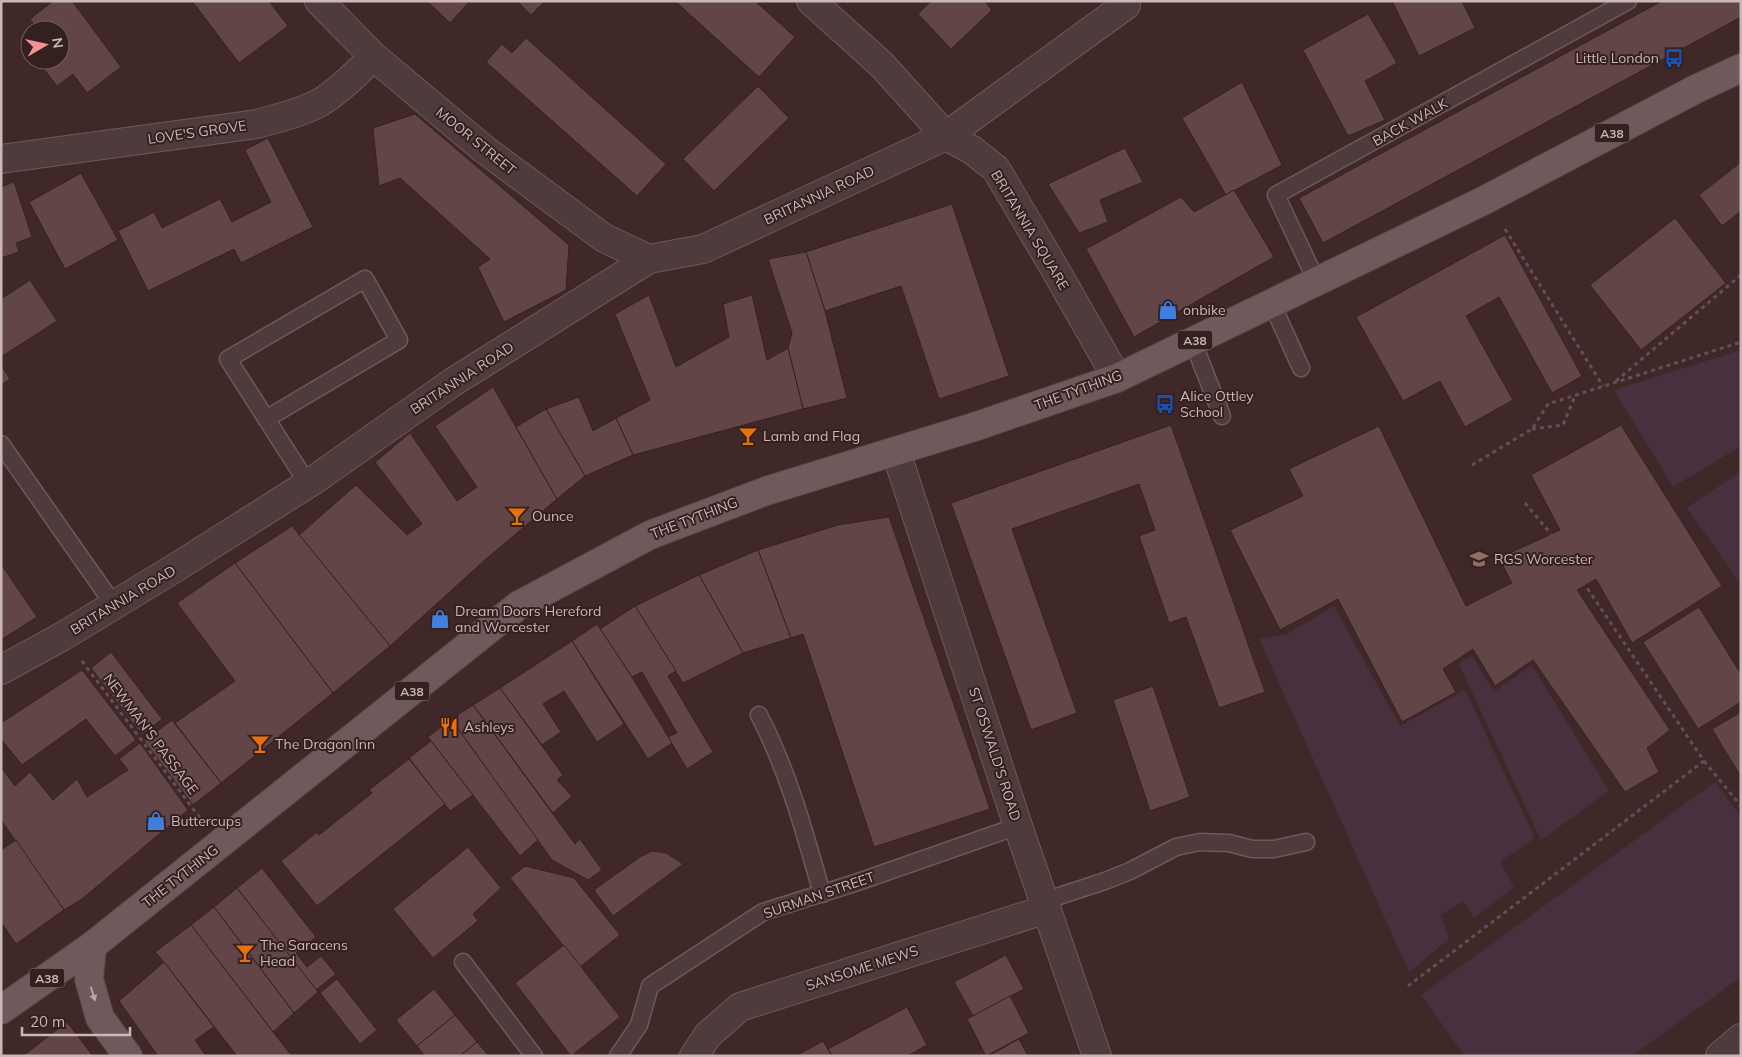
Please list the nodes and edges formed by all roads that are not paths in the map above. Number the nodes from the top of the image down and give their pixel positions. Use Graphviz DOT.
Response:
graph roads {
  1 [pos="319,1"];
  2 [pos="810,1"];
  3 [pos="1628,1"];
  4 [pos="1127,2"];
  5 [pos="373,56"];
  6 [pos="1741,68"];
  7 [pos="946,136"];
  8 [pos="1,159"];
  9 [pos="649,259"];
  10 [pos="1317,282"];
  11 [pos="1272,304"];
  12 [pos="1193,342"];
  13 [pos="1301,368"];
  14 [pos="1116,378"];
  15 [pos="1222,416"];
  16 [pos="266,418"];
  17 [pos="1,444"];
  18 [pos="896,452"];
  19 [pos="308,484"];
  20 [pos="114,605"];
  21 [pos="1,670"];
  22 [pos="759,715"];
  23 [pos="1018,826"];
  24 [pos="1306,842"];
  25 [pos="822,894"];
  26 [pos="1046,905"];
  27 [pos="92,946"];
  28 [pos="463,962"];
  29 [pos="1,1010"];
  30 [pos="1741,1038"];
  31 [pos="128,1056"];
  32 [pos="534,1056"];
  33 [pos="618,1056"];
  34 [pos="694,1056"];
  35 [pos="1097,1056"];
  36 [pos="1720,1056"];
  1 -- 5 [label="street, MOOR STREET"];
  2 -- 7 [label="street, BRITANNIA SQUARE"];
  3 -- 10 [label="lane, BACK WALK"];
  4 -- 7 [label="street"];
  5 -- 8 [label="street, LOVE'S GROVE"];
  5 -- 9 [label="street, MOOR STREET"];
  6 -- 10 [label="main road, THE TYTHING / A38"];
  7 -- 9 [label="street, BRITANNIA ROAD"];
  7 -- 14 [label="street, BRITANNIA SQUARE"];
  9 -- 19 [label="street, BRITANNIA ROAD"];
  10 -- 11 [label="main road, THE TYTHING / A38"];
  11 -- 12 [label="main road, THE TYTHING / A38"];
  11 -- 13 [label="lane"];
  12 -- 14 [label="main road, THE TYTHING / A38"];
  12 -- 15 [label="lane"];
  14 -- 18 [label="main road, THE TYTHING / A38"];
  16 -- 16 [label="lane"];
  16 -- 19 [label="lane"];
  17 -- 20 [label="lane"];
  18 -- 23 [label="street, ST OSWALD'S ROAD"];
  18 -- 27 [label="main road, THE TYTHING / A38"];
  19 -- 20 [label="street, BRITANNIA ROAD"];
  20 -- 21 [label="street, BRITANNIA ROAD"];
  22 -- 25 [label="lane"];
  23 -- 25 [label="lane, SURMAN STREET"];
  23 -- 26 [label="street, ST OSWALD'S ROAD"];
  24 -- 26 [label="lane"];
  25 -- 33 [label="lane, SURMAN STREET"];
  26 -- 34 [label="street, SANSOME MEWS"];
  26 -- 35 [label="street, ST OSWALD'S ROAD"];
  27 -- 29 [label="main road, THE TYTHING / A38"];
  27 -- 31 [label="main road, one-way"];
  28 -- 32 [label="lane"];
  30 -- 36 [label="street"];
}
